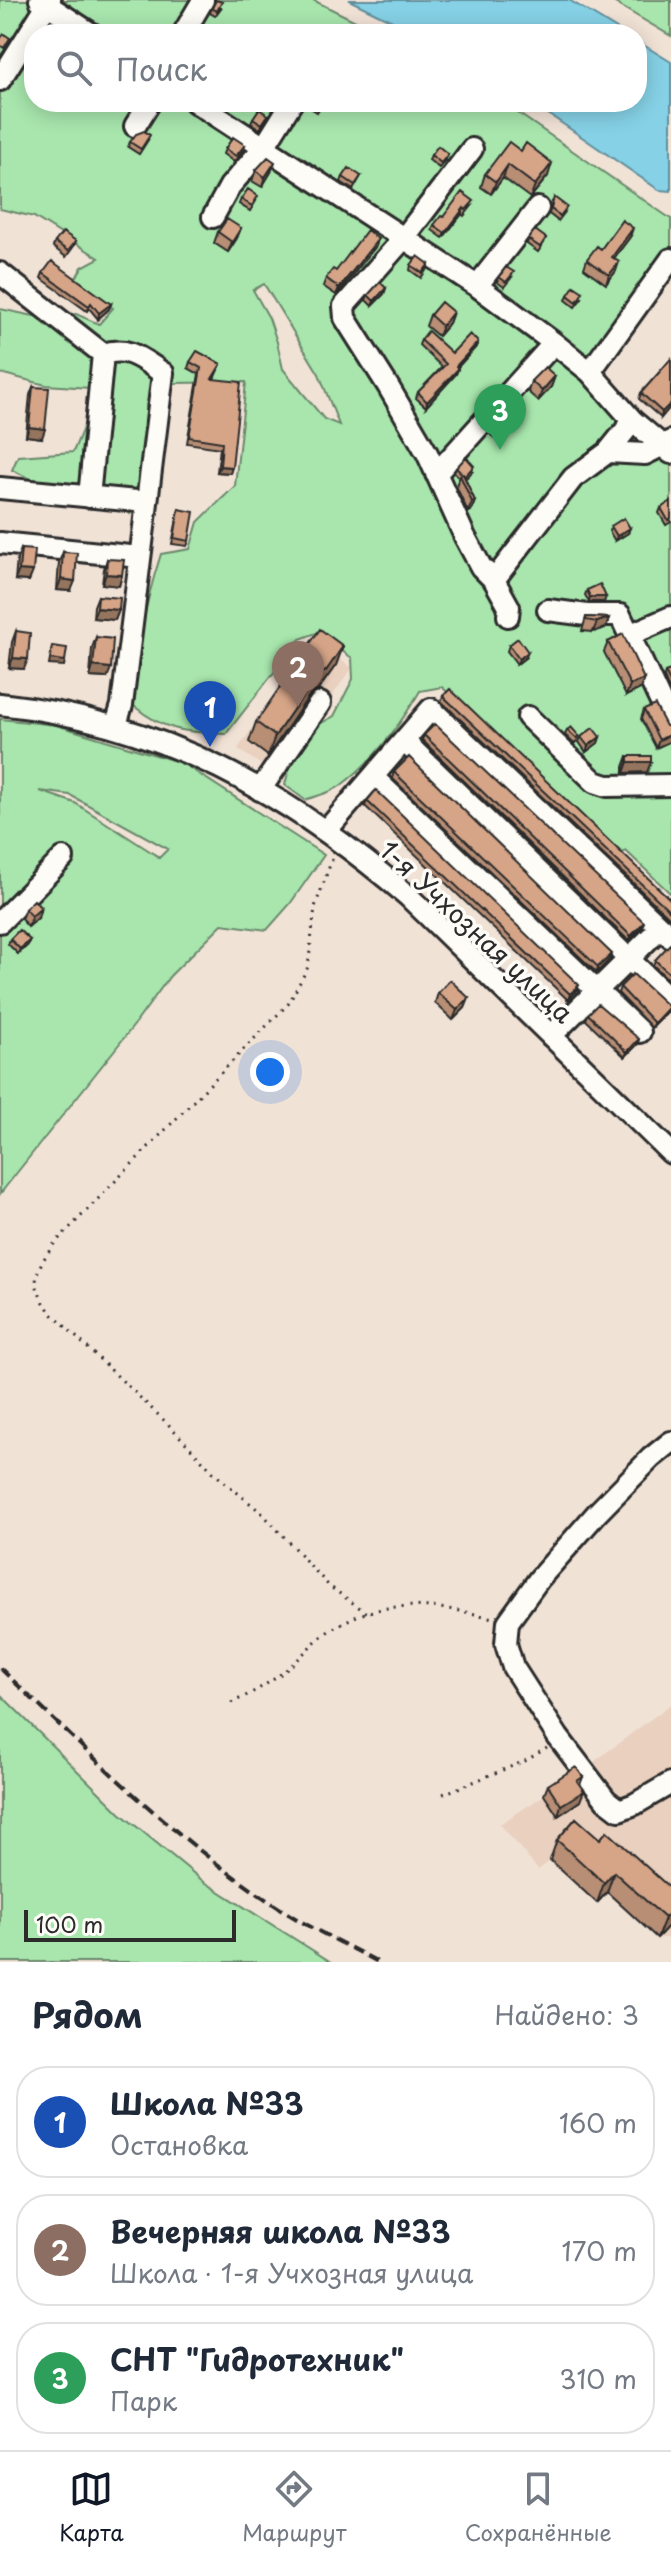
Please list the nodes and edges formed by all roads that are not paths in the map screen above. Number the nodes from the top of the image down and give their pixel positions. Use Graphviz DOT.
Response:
graph roads {
  1 [pos="203,0"];
  2 [pos="46,2"];
  3 [pos="33,24"];
  4 [pos="78,24"];
  5 [pos="189,24"];
  6 [pos="24,39"];
  7 [pos="0,80"];
  8 [pos="144,112"];
  9 [pos="210,112"];
  10 [pos="286,112"];
  11 [pos="135,126"];
  12 [pos="264,147"];
  13 [pos="472,149"];
  14 [pos="538,208"];
  15 [pos="213,217"];
  16 [pos="404,238"];
  17 [pos="671,259"];
  18 [pos="5,276"];
  19 [pos="477,286"];
  20 [pos="554,343"];
  21 [pos="103,354"];
  22 [pos="590,372"];
  23 [pos="633,421"];
  24 [pos="669,447"];
  25 [pos="608,452"];
  26 [pos="436,474"];
  27 [pos="0,488"];
  28 [pos="89,497"];
  29 [pos="147,502"];
  30 [pos="0,543"];
  31 [pos="140,557"];
  32 [pos="494,580"];
  33 [pos="548,610"];
  34 [pos="508,616"];
  35 [pos="671,617"];
  36 [pos="629,635"];
  37 [pos="320,703"];
  38 [pos="0,704"];
  39 [pos="528,717"];
  40 [pos="671,724"];
  41 [pos="116,725"];
  42 [pos="404,741"];
  43 [pos="373,777"];
  44 [pos="671,785"];
  45 [pos="260,790"];
  46 [pos="333,836"];
  47 [pos="63,858"];
  48 [pos="0,922"];
  49 [pos="666,932"];
  50 [pos="629,959"];
  51 [pos="598,992"];
  52 [pos="671,1000"];
  53 [pos="640,1032"];
  54 [pos="551,1036"];
  55 [pos="671,1153"];
  56 [pos="671,1442"];
  57 [pos="671,1783"];
  1 -- 5 [label="street"];
  2 -- 3 [label="street"];
  2 -- 4 [label="street"];
  6 -- 7 [label="street"];
  8 -- 11 [label="street"];
  9 -- 12 [label="street"];
  10 -- 12 [label="street"];
  12 -- 15 [label="street"];
  12 -- 16 [label="street"];
  13 -- 16 [label="street"];
  14 -- 19 [label="street"];
  16 -- 19 [label="street"];
  16 -- 26 [label="street"];
  17 -- 22 [label="street"];
  18 -- 21 [label="street"];
  19 -- 20 [label="street"];
  20 -- 22 [label="street"];
  20 -- 26 [label="street"];
  21 -- 28 [label="street"];
  21 -- 29 [label="street"];
  22 -- 23 [label="street"];
  23 -- 24 [label="street"];
  23 -- 25 [label="street"];
  24 -- 25 [label="street"];
  25 -- 32 [label="street"];
  26 -- 32 [label="street"];
  27 -- 28 [label="street"];
  28 -- 29 [label="street"];
  29 -- 31 [label="street"];
  30 -- 31 [label="street"];
  31 -- 41 [label="street"];
  32 -- 34 [label="street"];
  33 -- 36 [label="street"];
  35 -- 36 [label="street"];
  36 -- 40 [label="street"];
  37 -- 45 [label="street"];
  38 -- 41 [label="street, 1-я Учхозная улица"];
  39 -- 44 [label="street"];
  41 -- 45 [label="street, 1-я Учхозная улица"];
  42 -- 43 [label="street"];
  42 -- 49 [label="street"];
  42 -- 50 [label="street"];
  43 -- 46 [label="street"];
  43 -- 51 [label="street"];
  45 -- 46 [label="street, 1-я Учхозная улица"];
  46 -- 54 [label="street, 1-я Учхозная улица"];
  47 -- 48 [label="street"];
  49 -- 50 [label="street"];
  50 -- 51 [label="street"];
  50 -- 52 [label="street"];
  51 -- 53 [label="street"];
  51 -- 54 [label="street"];
  54 -- 55 [label="street, 1-я Учхозная улица"];
  56 -- 57 [label="street"];
}
